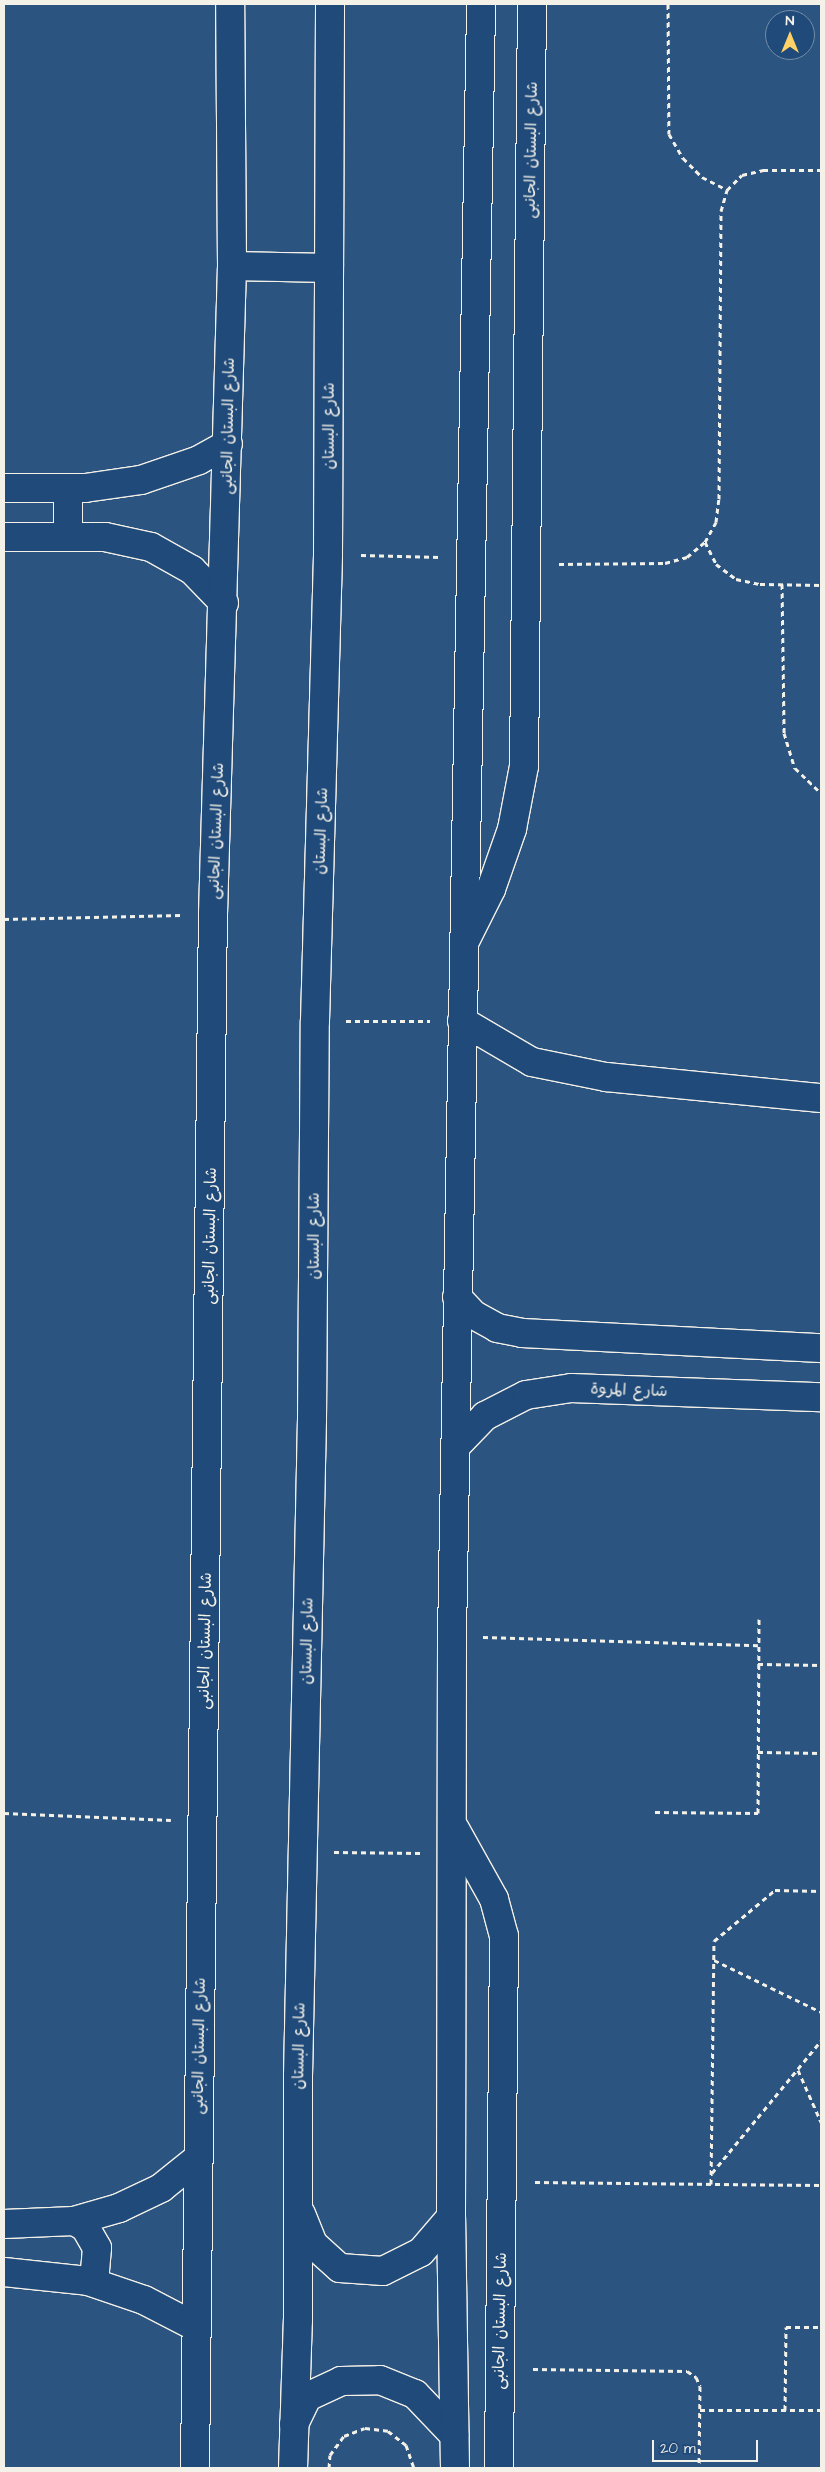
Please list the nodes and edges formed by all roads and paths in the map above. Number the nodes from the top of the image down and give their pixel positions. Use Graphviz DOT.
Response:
graph roads {
  1 [pos="230,4"];
  2 [pos="330,4"];
  3 [pos="481,4"];
  4 [pos="532,4"];
  5 [pos="668,4"];
  6 [pos="821,170"];
  7 [pos="727,190"];
  8 [pos="232,266"];
  9 [pos="329,268"];
  10 [pos="228,444"];
  11 [pos="4,488"];
  12 [pos="68,488"];
  13 [pos="4,537"];
  14 [pos="68,537"];
  15 [pos="705,542"];
  16 [pos="441,547"];
  17 [pos="328,554"];
  18 [pos="441,557"];
  19 [pos="470,557"];
  20 [pos="526,564"];
  21 [pos="441,567"];
  22 [pos="782,584"];
  23 [pos="821,585"];
  24 [pos="224,603"];
  25 [pos="821,793"];
  26 [pos="213,914"];
  27 [pos="4,918"];
  28 [pos="463,945"];
  29 [pos="346,1011"];
  30 [pos="316,1021"];
  31 [pos="346,1021"];
  32 [pos="462,1021"];
  33 [pos="346,1031"];
  34 [pos="821,1098"];
  35 [pos="457,1297"];
  36 [pos="821,1348"];
  37 [pos="821,1397"];
  38 [pos="455,1447"];
  39 [pos="759,1619"];
  40 [pos="452,1636"];
  41 [pos="758,1645"];
  42 [pos="758,1664"];
  43 [pos="821,1665"];
  44 [pos="758,1752"];
  45 [pos="821,1753"];
  46 [pos="654,1812"];
  47 [pos="4,1813"];
  48 [pos="203,1821"];
  49 [pos="453,1825"];
  50 [pos="335,1842"];
  51 [pos="421,1843"];
  52 [pos="303,1852"];
  53 [pos="335,1852"];
  54 [pos="421,1853"];
  55 [pos="454,1853"];
  56 [pos="335,1862"];
  57 [pos="421,1863"];
  58 [pos="821,1891"];
  59 [pos="714,1960"];
  60 [pos="821,2012"];
  61 [pos="821,2041"];
  62 [pos="798,2070"];
  63 [pos="821,2122"];
  64 [pos="197,2159"];
  65 [pos="712,2173"];
  66 [pos="502,2181"];
  67 [pos="712,2184"];
  68 [pos="821,2186"];
  69 [pos="297,2206"];
  70 [pos="451,2217"];
  71 [pos="74,2221"];
  72 [pos="4,2224"];
  73 [pos="4,2272"];
  74 [pos="88,2281"];
  75 [pos="196,2327"];
  76 [pos="821,2328"];
  77 [pos="500,2369"];
  78 [pos="700,2410"];
  79 [pos="785,2410"];
  80 [pos="821,2410"];
  81 [pos="293,2426"];
  82 [pos="454,2435"];
  83 [pos="195,2468"];
  84 [pos="293,2468"];
  85 [pos="329,2468"];
  86 [pos="414,2468"];
  87 [pos="454,2468"];
  88 [pos="499,2468"];
  89 [pos="699,2468"];
  1 -- 8 [label="street, شارع البستان الجانبى"];
  2 -- 9 [label="street, شارع البستان"];
  3 -- 19 [label="street"];
  4 -- 20 [label="street, شارع البستان الجانبى"];
  5 -- 7 [label="path"];
  6 -- 7 [label="path"];
  7 -- 15 [label="path"];
  8 -- 9 [label="street"];
  8 -- 10 [label="street, شارع البستان الجانبى"];
  9 -- 17 [label="street, شارع البستان"];
  10 -- 12 [label="street"];
  10 -- 24 [label="street, شارع البستان الجانبى"];
  11 -- 12 [label="street"];
  12 -- 14 [label="street"];
  13 -- 14 [label="street"];
  14 -- 24 [label="street"];
  15 -- 20 [label="path"];
  15 -- 22 [label="path"];
  16 -- 18 [label="path"];
  17 -- 18 [label="path"];
  17 -- 30 [label="street, شارع البستان"];
  18 -- 19 [label="path"];
  18 -- 21 [label="path"];
  19 -- 28 [label="street"];
  20 -- 28 [label="street, شارع البستان الجانبى"];
  22 -- 23 [label="path"];
  22 -- 25 [label="path"];
  24 -- 26 [label="street, شارع البستان الجانبى"];
  26 -- 27 [label="path"];
  26 -- 48 [label="street, شارع البستان الجانبى"];
  28 -- 32 [label="street"];
  29 -- 31 [label="path"];
  30 -- 31 [label="path"];
  30 -- 52 [label="street, شارع البستان"];
  31 -- 32 [label="path"];
  31 -- 33 [label="path"];
  32 -- 34 [label="street"];
  32 -- 35 [label="street"];
  35 -- 36 [label="street"];
  35 -- 38 [label="street"];
  37 -- 38 [label="street, شارع المروة"];
  38 -- 40 [label="street"];
  39 -- 41 [label="path"];
  40 -- 41 [label="path"];
  40 -- 49 [label="street"];
  41 -- 42 [label="path"];
  42 -- 43 [label="path"];
  42 -- 44 [label="path"];
  44 -- 45 [label="path"];
  44 -- 46 [label="path"];
  47 -- 48 [label="path"];
  48 -- 64 [label="street, شارع البستان الجانبى"];
  49 -- 55 [label="street"];
  49 -- 66 [label="street, شارع البستان الجانبى"];
  50 -- 53 [label="path"];
  51 -- 54 [label="path"];
  52 -- 53 [label="path"];
  52 -- 69 [label="street, شارع البستان"];
  53 -- 54 [label="path"];
  53 -- 56 [label="path"];
  54 -- 55 [label="path"];
  54 -- 57 [label="path"];
  55 -- 70 [label="street"];
  58 -- 59 [label="path"];
  59 -- 60 [label="path"];
  59 -- 65 [label="path"];
  61 -- 62 [label="path"];
  62 -- 63 [label="path"];
  62 -- 65 [label="path"];
  64 -- 71 [label="street"];
  64 -- 75 [label="street, شارع البستان الجانبى"];
  65 -- 67 [label="path"];
  66 -- 67 [label="path"];
  66 -- 77 [label="street, شارع البستان الجانبى"];
  67 -- 68 [label="path"];
  69 -- 70 [label="street"];
  69 -- 81 [label="street, شارع البستان"];
  70 -- 82 [label="street"];
  71 -- 72 [label="street"];
  71 -- 74 [label="street"];
  73 -- 74 [label="street"];
  74 -- 75 [label="street"];
  75 -- 83 [label="street, شارع البستان الجانبى"];
  76 -- 79 [label="path"];
  77 -- 78 [label="path"];
  77 -- 88 [label="street, شارع البستان الجانبى"];
  78 -- 79 [label="path"];
  78 -- 89 [label="path"];
  79 -- 80 [label="path"];
  81 -- 82 [label="street"];
  81 -- 84 [label="street, شارع البستان"];
  82 -- 87 [label="street"];
  85 -- 86 [label="path"];
}
